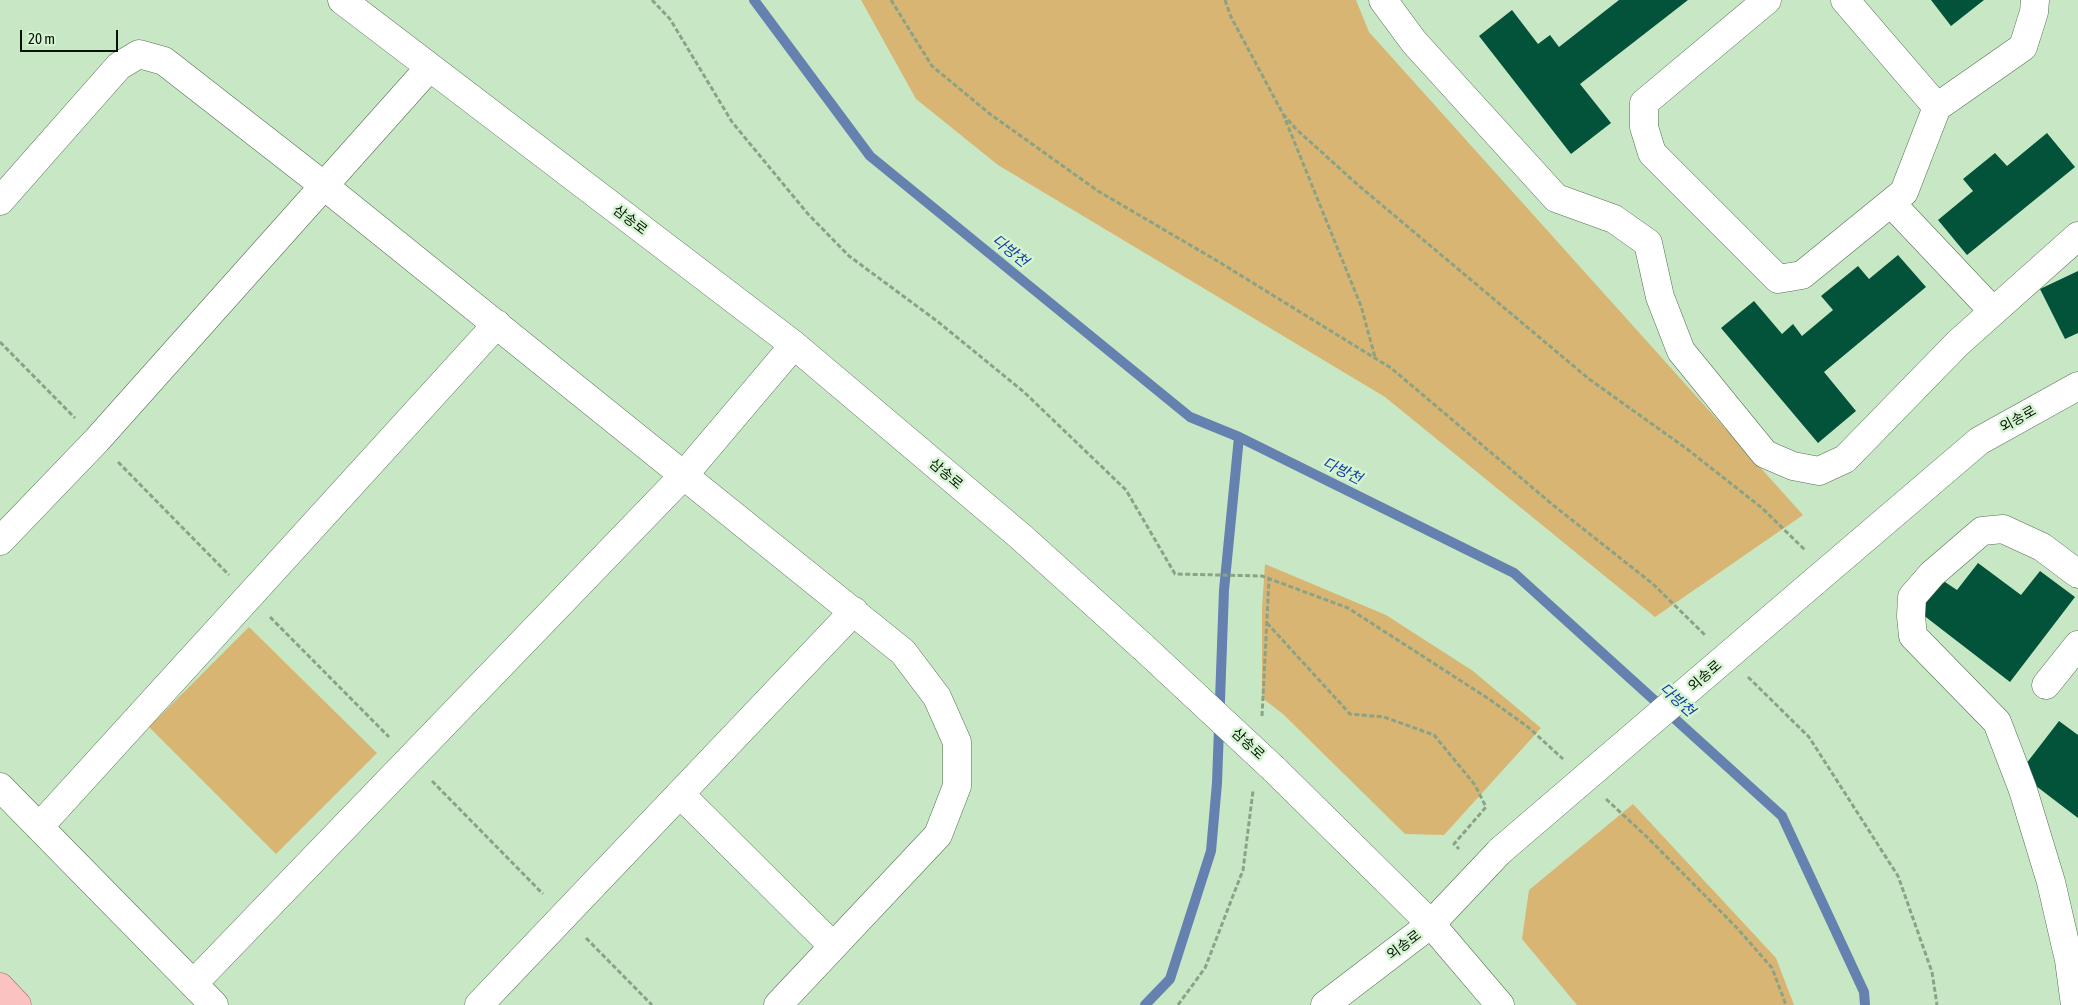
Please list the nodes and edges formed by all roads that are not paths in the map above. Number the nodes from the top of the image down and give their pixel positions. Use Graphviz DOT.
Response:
graph roads {
  1 [pos="342,0"];
  2 [pos="1383,0"];
  3 [pos="1767,0"];
  4 [pos="1845,0"];
  5 [pos="2035,0"];
  6 [pos="429,68"];
  7 [pos="1937,107"];
  8 [pos="323,185"];
  9 [pos="0,201"];
  10 [pos="1891,203"];
  11 [pos="2078,236"];
  12 [pos="1993,312"];
  13 [pos="497,324"];
  14 [pos="794,345"];
  15 [pos="2078,386"];
  16 [pos="684,475"];
  17 [pos="0,541"];
  18 [pos="2078,574"];
  19 [pos="854,611"];
  20 [pos="2078,645"];
  21 [pos="2046,685"];
  22 [pos="0,788"];
  23 [pos="680,794"];
  24 [pos="38,827"];
  25 [pos="1431,924"];
  26 [pos="833,946"];
  27 [pos="193,984"];
  28 [pos="0,987"];
  29 [pos="17,1005"];
  30 [pos="214,1005"];
  31 [pos="479,1005"];
  32 [pos="778,1005"];
  33 [pos="1325,1005"];
  34 [pos="1500,1005"];
  35 [pos="2075,1005"];
  1 -- 6 [label="street, 삼송로"];
  2 -- 12 [label="street"];
  3 -- 10 [label="street"];
  4 -- 7 [label="street"];
  5 -- 7 [label="street"];
  6 -- 8 [label="street"];
  6 -- 14 [label="street, 삼송로"];
  7 -- 10 [label="street"];
  8 -- 9 [label="street"];
  8 -- 13 [label="street"];
  8 -- 17 [label="street"];
  10 -- 12 [label="street"];
  11 -- 12 [label="street"];
  13 -- 16 [label="street"];
  13 -- 24 [label="street"];
  14 -- 16 [label="street"];
  14 -- 25 [label="street, 삼송로, bridge"];
  15 -- 25 [label="street, 외송로, bridge"];
  16 -- 19 [label="street"];
  16 -- 27 [label="street"];
  18 -- 35 [label="street"];
  19 -- 23 [label="street"];
  19 -- 26 [label="street"];
  20 -- 21 [label="street"];
  22 -- 24 [label="street"];
  23 -- 26 [label="street"];
  23 -- 31 [label="street"];
  24 -- 27 [label="street"];
  25 -- 33 [label="street, 외송로"];
  25 -- 34 [label="street, 삼송로"];
  26 -- 32 [label="street"];
  27 -- 30 [label="street"];
  28 -- 29 [label="main road"];
}
